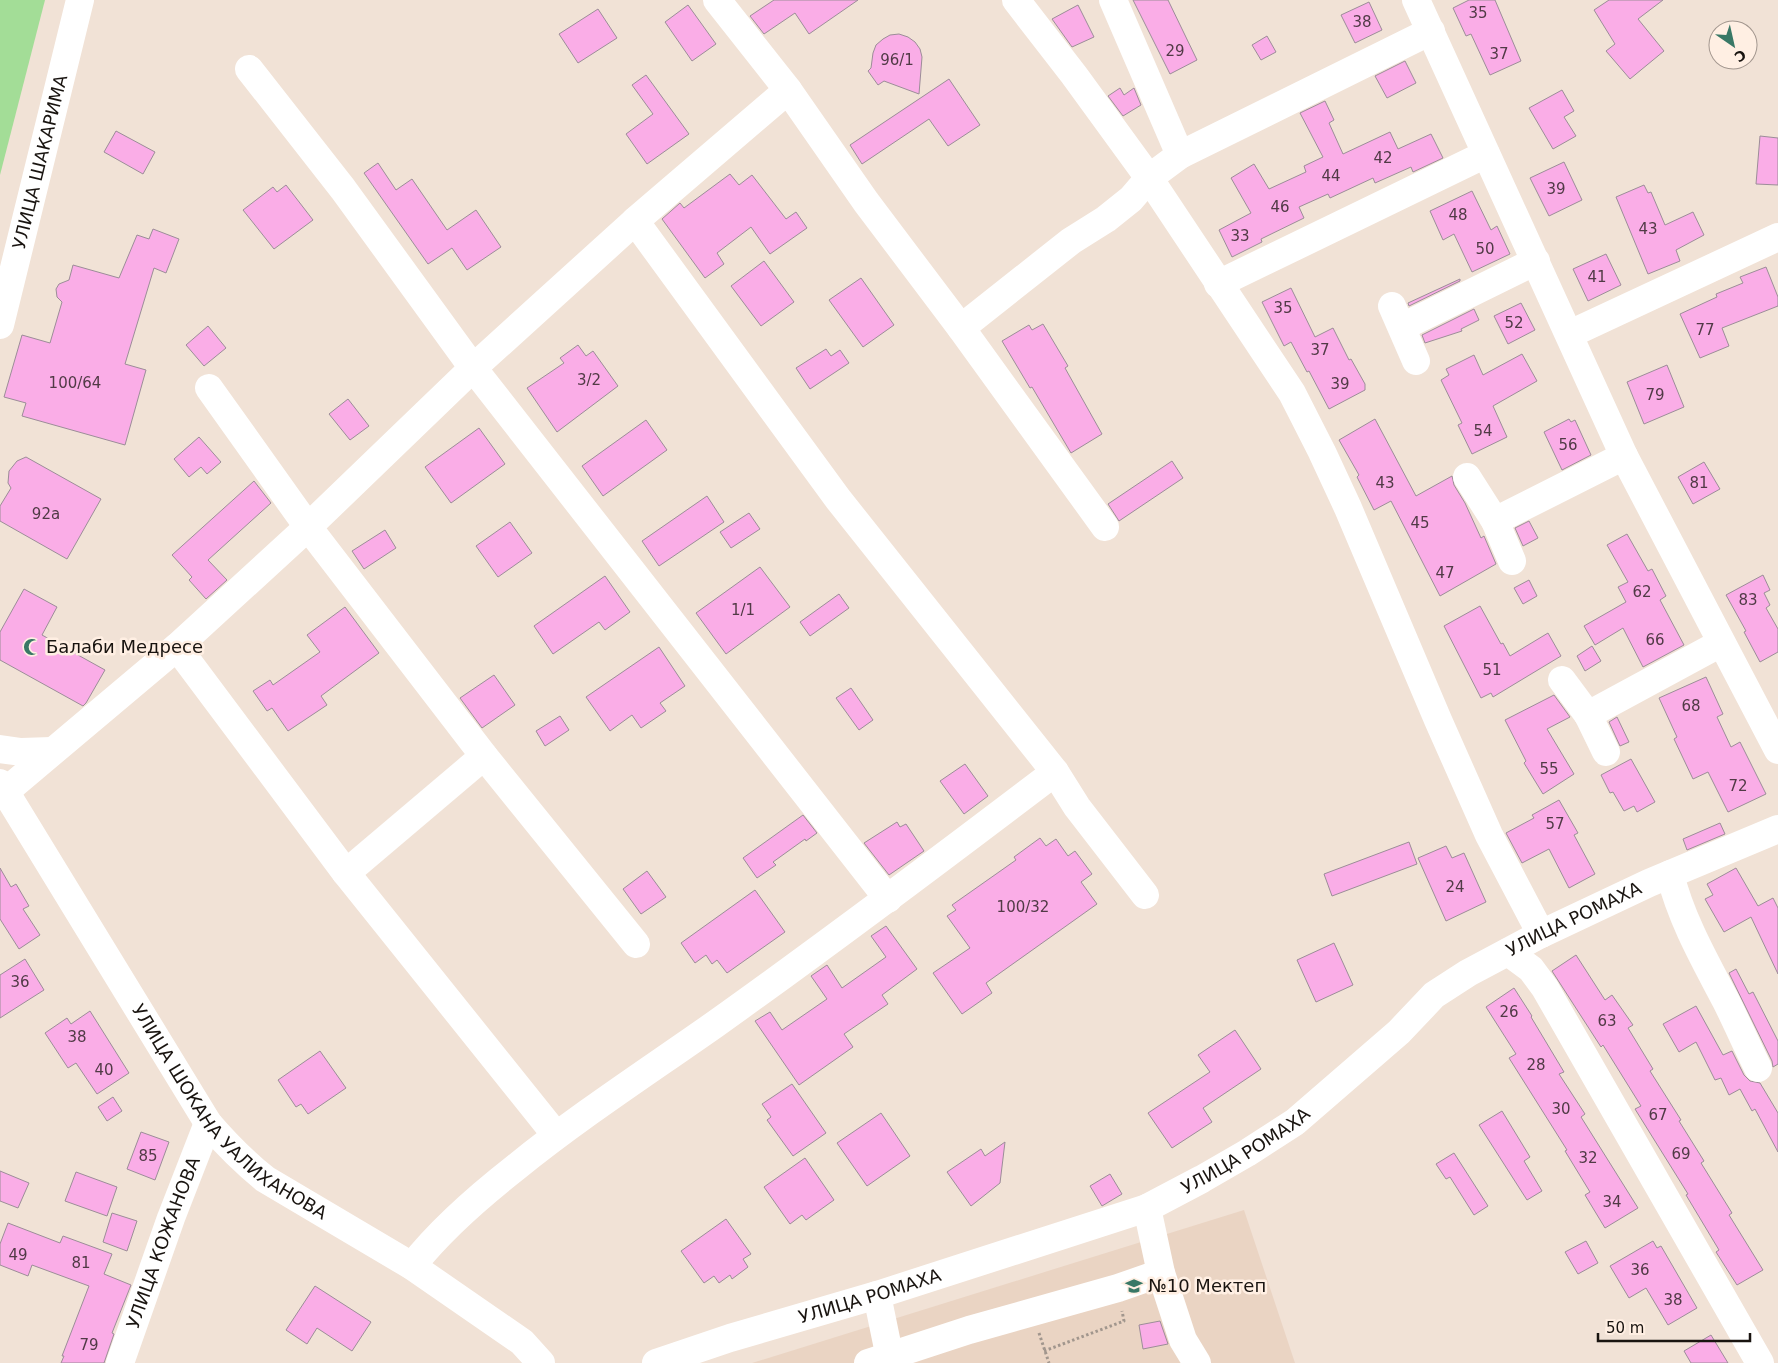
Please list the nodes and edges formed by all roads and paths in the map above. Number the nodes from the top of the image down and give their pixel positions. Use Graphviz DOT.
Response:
graph roads {
  1 [pos="80,0"];
  2 [pos="717,0"];
  3 [pos="1016,0"];
  4 [pos="1113,0"];
  5 [pos="1416,0"];
  6 [pos="1431,31"];
  7 [pos="249,68"];
  8 [pos="788,90"];
  9 [pos="1486,154"];
  10 [pos="1180,155"];
  11 [pos="1149,178"];
  12 [pos="634,221"];
  13 [pos="1778,237"];
  14 [pos="1536,262"];
  15 [pos="1218,284"];
  16 [pos="0,325"];
  17 [pos="961,328"];
  18 [pos="1570,334"];
  19 [pos="1416,361"];
  20 [pos="473,368"];
  21 [pos="209,388"];
  22 [pos="1624,456"];
  23 [pos="1467,477"];
  24 [pos="1495,521"];
  25 [pos="308,527"];
  26 [pos="1105,527"];
  27 [pos="1512,561"];
  28 [pos="1721,643"];
  29 [pos="177,647"];
  30 [pos="1562,680"];
  31 [pos="1588,716"];
  32 [pos="0,749"];
  33 [pos="1778,750"];
  34 [pos="52,751"];
  35 [pos="1606,752"];
  36 [pos="484,756"];
  37 [pos="1055,772"];
  38 [pos="3,786"];
  39 [pos="1778,830"];
  40 [pos="346,873"];
  41 [pos="1670,874"];
  42 [pos="1145,895"];
  43 [pos="888,899"];
  44 [pos="1541,934"];
  45 [pos="636,944"];
  46 [pos="1508,952"];
  47 [pos="1758,1068"];
  48 [pos="208,1124"];
  49 [pos="556,1135"];
  50 [pos="1147,1208"];
  51 [pos="412,1266"];
  52 [pos="1161,1273"];
  53 [pos="1118,1288"];
  54 [pos="877,1294"];
  55 [pos="1033,1313"];
  56 [pos="1044,1351"];
  57 [pos="883,1361"];
  58 [pos="120,1363"];
  59 [pos="541,1363"];
  60 [pos="656,1363"];
  61 [pos="1049,1363"];
  62 [pos="1197,1363"];
  63 [pos="1760,1363"];
  1 -- 16 [label="street, УЛИЦА ШАКАРИМА"];
  2 -- 8 [label="street"];
  3 -- 11 [label="street"];
  4 -- 10 [label="street"];
  5 -- 6 [label="street"];
  6 -- 9 [label="street"];
  6 -- 10 [label="street"];
  7 -- 20 [label="street"];
  8 -- 12 [label="street"];
  8 -- 17 [label="street"];
  9 -- 14 [label="street"];
  9 -- 15 [label="street"];
  10 -- 11 [label="street"];
  11 -- 15 [label="street"];
  11 -- 17 [label="street"];
  12 -- 20 [label="street"];
  12 -- 37 [label="street"];
  13 -- 18 [label="street"];
  14 -- 18 [label="street"];
  14 -- 19 [label="street"];
  15 -- 44 [label="street"];
  17 -- 26 [label="street"];
  18 -- 22 [label="street"];
  20 -- 25 [label="street"];
  20 -- 43 [label="street"];
  21 -- 25 [label="street"];
  22 -- 24 [label="street"];
  22 -- 28 [label="street"];
  23 -- 24 [label="street"];
  24 -- 27 [label="street"];
  25 -- 29 [label="street"];
  25 -- 36 [label="street"];
  28 -- 31 [label="street"];
  28 -- 33 [label="street"];
  29 -- 34 [label="street"];
  29 -- 40 [label="street"];
  30 -- 31 [label="street"];
  31 -- 35 [label="street"];
  32 -- 34 [label="street"];
  34 -- 38 [label="street"];
  36 -- 40 [label="street"];
  36 -- 45 [label="street"];
  37 -- 42 [label="street"];
  37 -- 43 [label="street"];
  38 -- 48 [label="street, УЛИЦА ШОКАНА УАЛИХАНОВА"];
  39 -- 41 [label="street, УЛИЦА РОМАХА"];
  40 -- 49 [label="street"];
  41 -- 44 [label="street, УЛИЦА РОМАХА"];
  41 -- 47 [label="street"];
  43 -- 49 [label="street"];
  44 -- 46 [label="street, УЛИЦА РОМАХА"];
  46 -- 50 [label="street, УЛИЦА РОМАХА"];
  46 -- 63 [label="street"];
  48 -- 51 [label="street, УЛИЦА ШОКАНА УАЛИХАНОВА"];
  48 -- 58 [label="street, УЛИЦА КОЖАНОВА"];
  49 -- 51 [label="street"];
  50 -- 52 [label="street"];
  50 -- 54 [label="street, УЛИЦА РОМАХА"];
  51 -- 59 [label="street, УЛИЦА ШОКАНА УАЛИХАНОВА"];
  52 -- 53 [label="street"];
  52 -- 62 [label="street"];
  53 -- 55 [label="street"];
  53 -- 56 [label="path"];
  54 -- 57 [label="street"];
  54 -- 60 [label="street, УЛИЦА РОМАХА"];
  55 -- 56 [label="path"];
  55 -- 57 [label="street"];
  56 -- 61 [label="path"];
}
